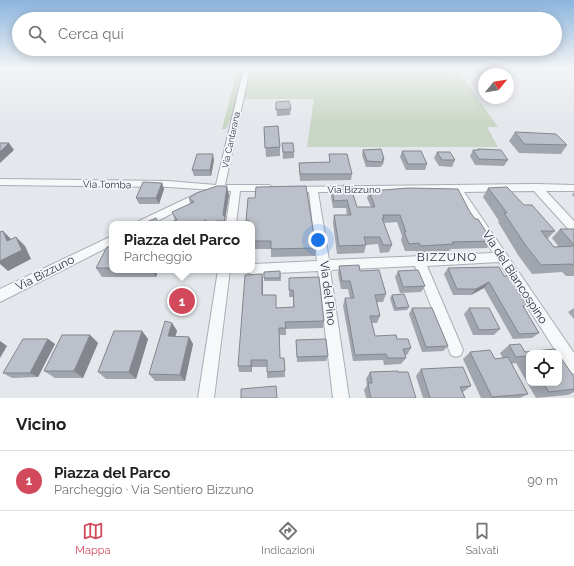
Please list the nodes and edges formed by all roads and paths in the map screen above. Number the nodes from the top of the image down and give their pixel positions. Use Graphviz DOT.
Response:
graph roads {
  1 [pos="242,87"];
  2 [pos="0,182"];
  3 [pos="536,187"];
  4 [pos="217,188"];
  5 [pos="236,188"];
  6 [pos="457,188"];
  7 [pos="574,188"];
  8 [pos="313,189"];
  9 [pos="149,221"];
  10 [pos="231,221"];
  11 [pos="574,228"];
  12 [pos="109,242"];
  13 [pos="502,257"];
  14 [pos="420,261"];
  15 [pos="324,265"];
  16 [pos="255,269"];
  17 [pos="224,273"];
  18 [pos="0,296"];
  19 [pos="456,350"];
  20 [pos="574,366"];
  21 [pos="206,398"];
  22 [pos="341,398"];
  1 -- 4 [label="street, Via Cantarana"];
  2 -- 4 [label="street, Via Tomba"];
  3 -- 6 [label="street, Via Bizzuno"];
  3 -- 7 [label="street, Via Bizzuno"];
  3 -- 11 [label="street"];
  4 -- 5 [label="street, Via Bizzuno"];
  4 -- 9 [label="street, Via Bizzuno"];
  5 -- 8 [label="street, Via Bizzuno"];
  5 -- 10 [label="street"];
  6 -- 8 [label="street, Via Bizzuno"];
  6 -- 13 [label="street, Via del Biancospino"];
  8 -- 15 [label="street, Via del Pino"];
  12 -- 18 [label="street, Via Bizzuno"];
  13 -- 14 [label="street"];
  13 -- 20 [label="street, Via del Biancospino"];
  14 -- 15 [label="street"];
  14 -- 19 [label="street"];
  15 -- 16 [label="street"];
  15 -- 22 [label="street, Via del Pino"];
  17 -- 21 [label="street"];
}
